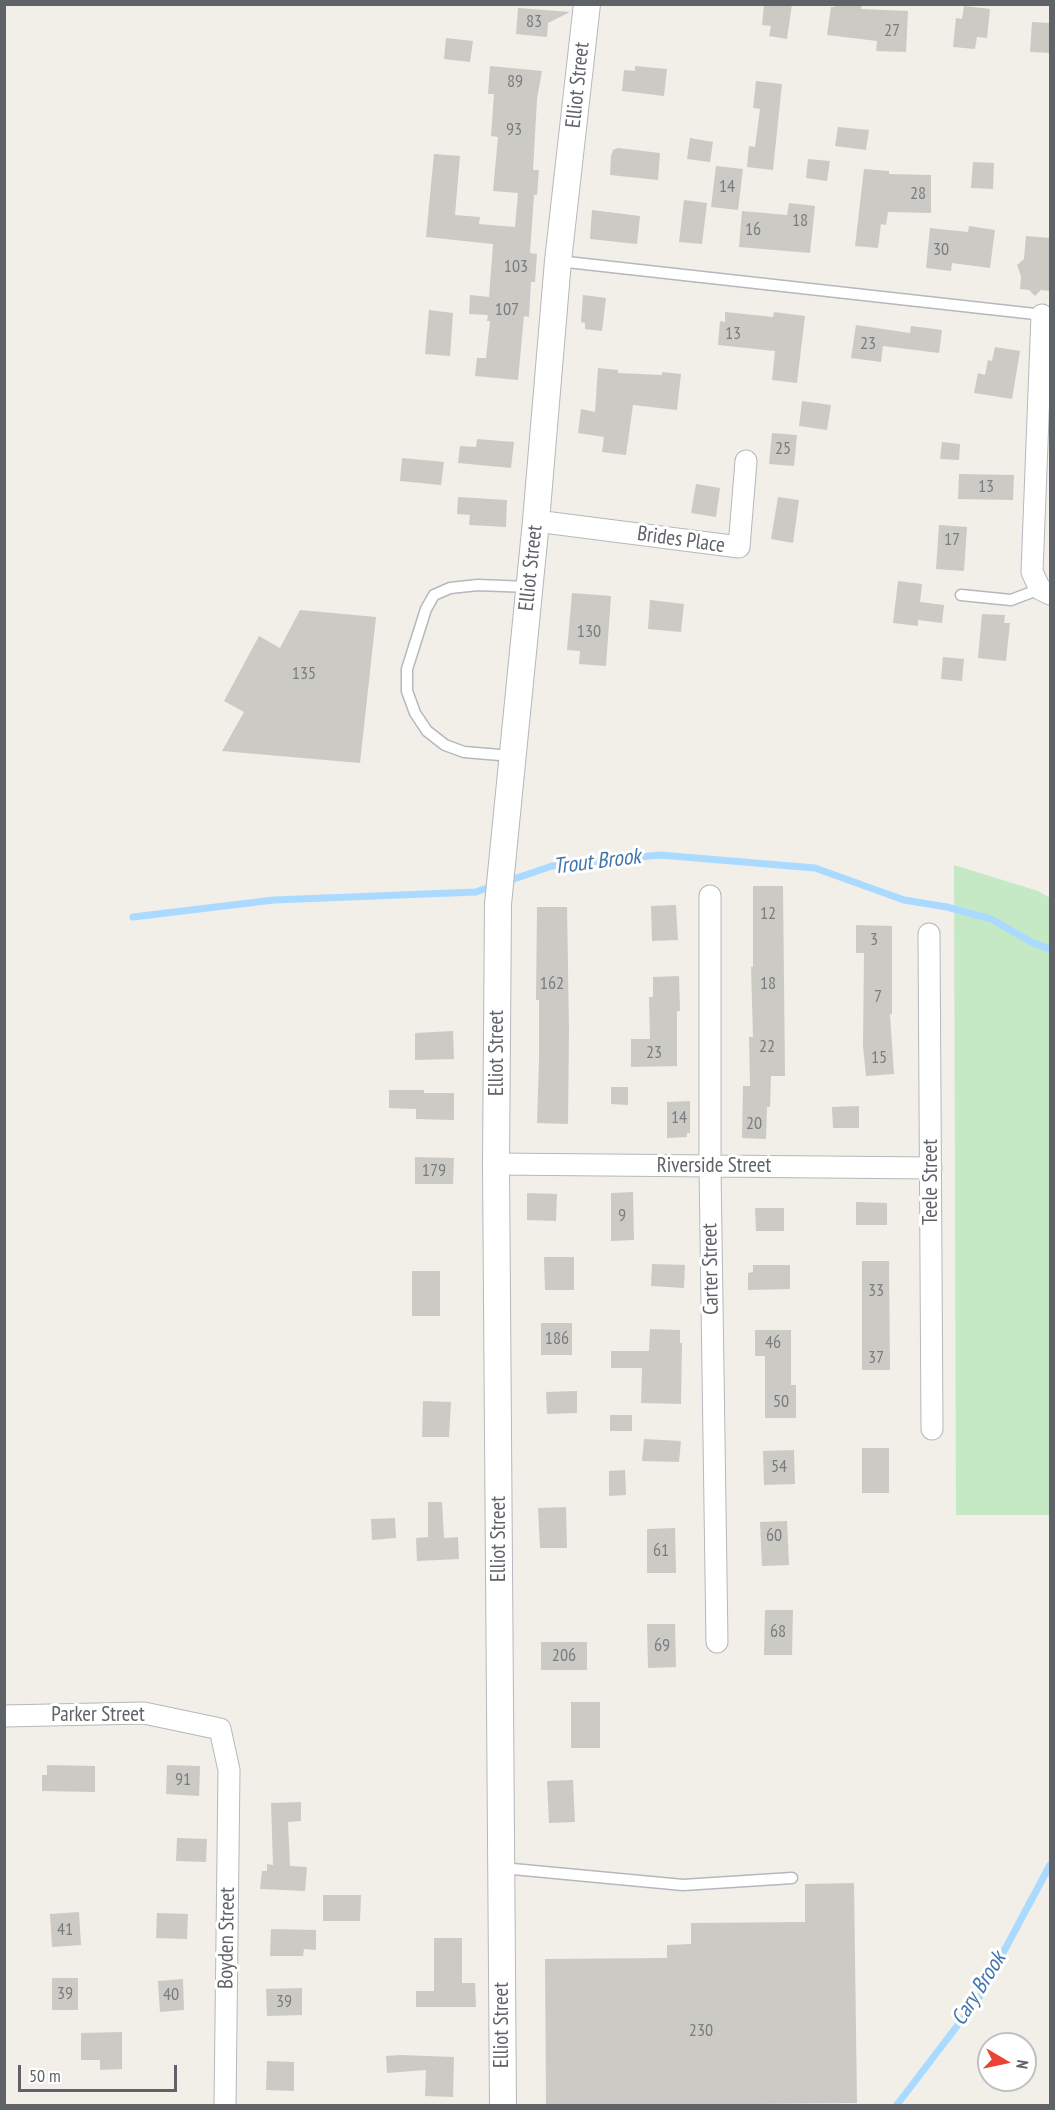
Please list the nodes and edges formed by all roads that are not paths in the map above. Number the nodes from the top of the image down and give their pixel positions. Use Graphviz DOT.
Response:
graph roads {
  1 [pos="587,4"];
  2 [pos="558,261"];
  3 [pos="1046,315"];
  4 [pos="746,461"];
  5 [pos="536,520"];
  6 [pos="529,587"];
  7 [pos="1045,592"];
  8 [pos="961,595"];
  9 [pos="512,756"];
  10 [pos="711,896"];
  11 [pos="929,934"];
  12 [pos="496,1164"];
  13 [pos="710,1167"];
  14 [pos="931,1168"];
  15 [pos="932,1429"];
  16 [pos="717,1642"];
  17 [pos="4,1716"];
  18 [pos="229,1770"];
  19 [pos="501,1868"];
  20 [pos="792,1878"];
  21 [pos="225,2106"];
  22 [pos="503,2106"];
  1 -- 2 [label="street, Elliot Street"];
  2 -- 3 [label="lane"];
  2 -- 5 [label="street, Elliot Street"];
  3 -- 7 [label="street"];
  4 -- 5 [label="street, Brides Place"];
  5 -- 6 [label="street, Elliot Street"];
  6 -- 9 [label="street, Elliot Street"];
  6 -- 9 [label="lane"];
  7 -- 8 [label="lane"];
  9 -- 12 [label="street, Elliot Street"];
  10 -- 13 [label="street, Carter Street"];
  11 -- 14 [label="street, Teele Street"];
  12 -- 13 [label="street, Riverside Street"];
  12 -- 19 [label="street, Elliot Street"];
  13 -- 14 [label="street, Riverside Street"];
  13 -- 16 [label="street, Carter Street"];
  14 -- 15 [label="street, Teele Street"];
  17 -- 18 [label="street, Parker Street"];
  18 -- 21 [label="street, Boyden Street"];
  19 -- 20 [label="lane"];
  19 -- 22 [label="street, Elliot Street"];
}
